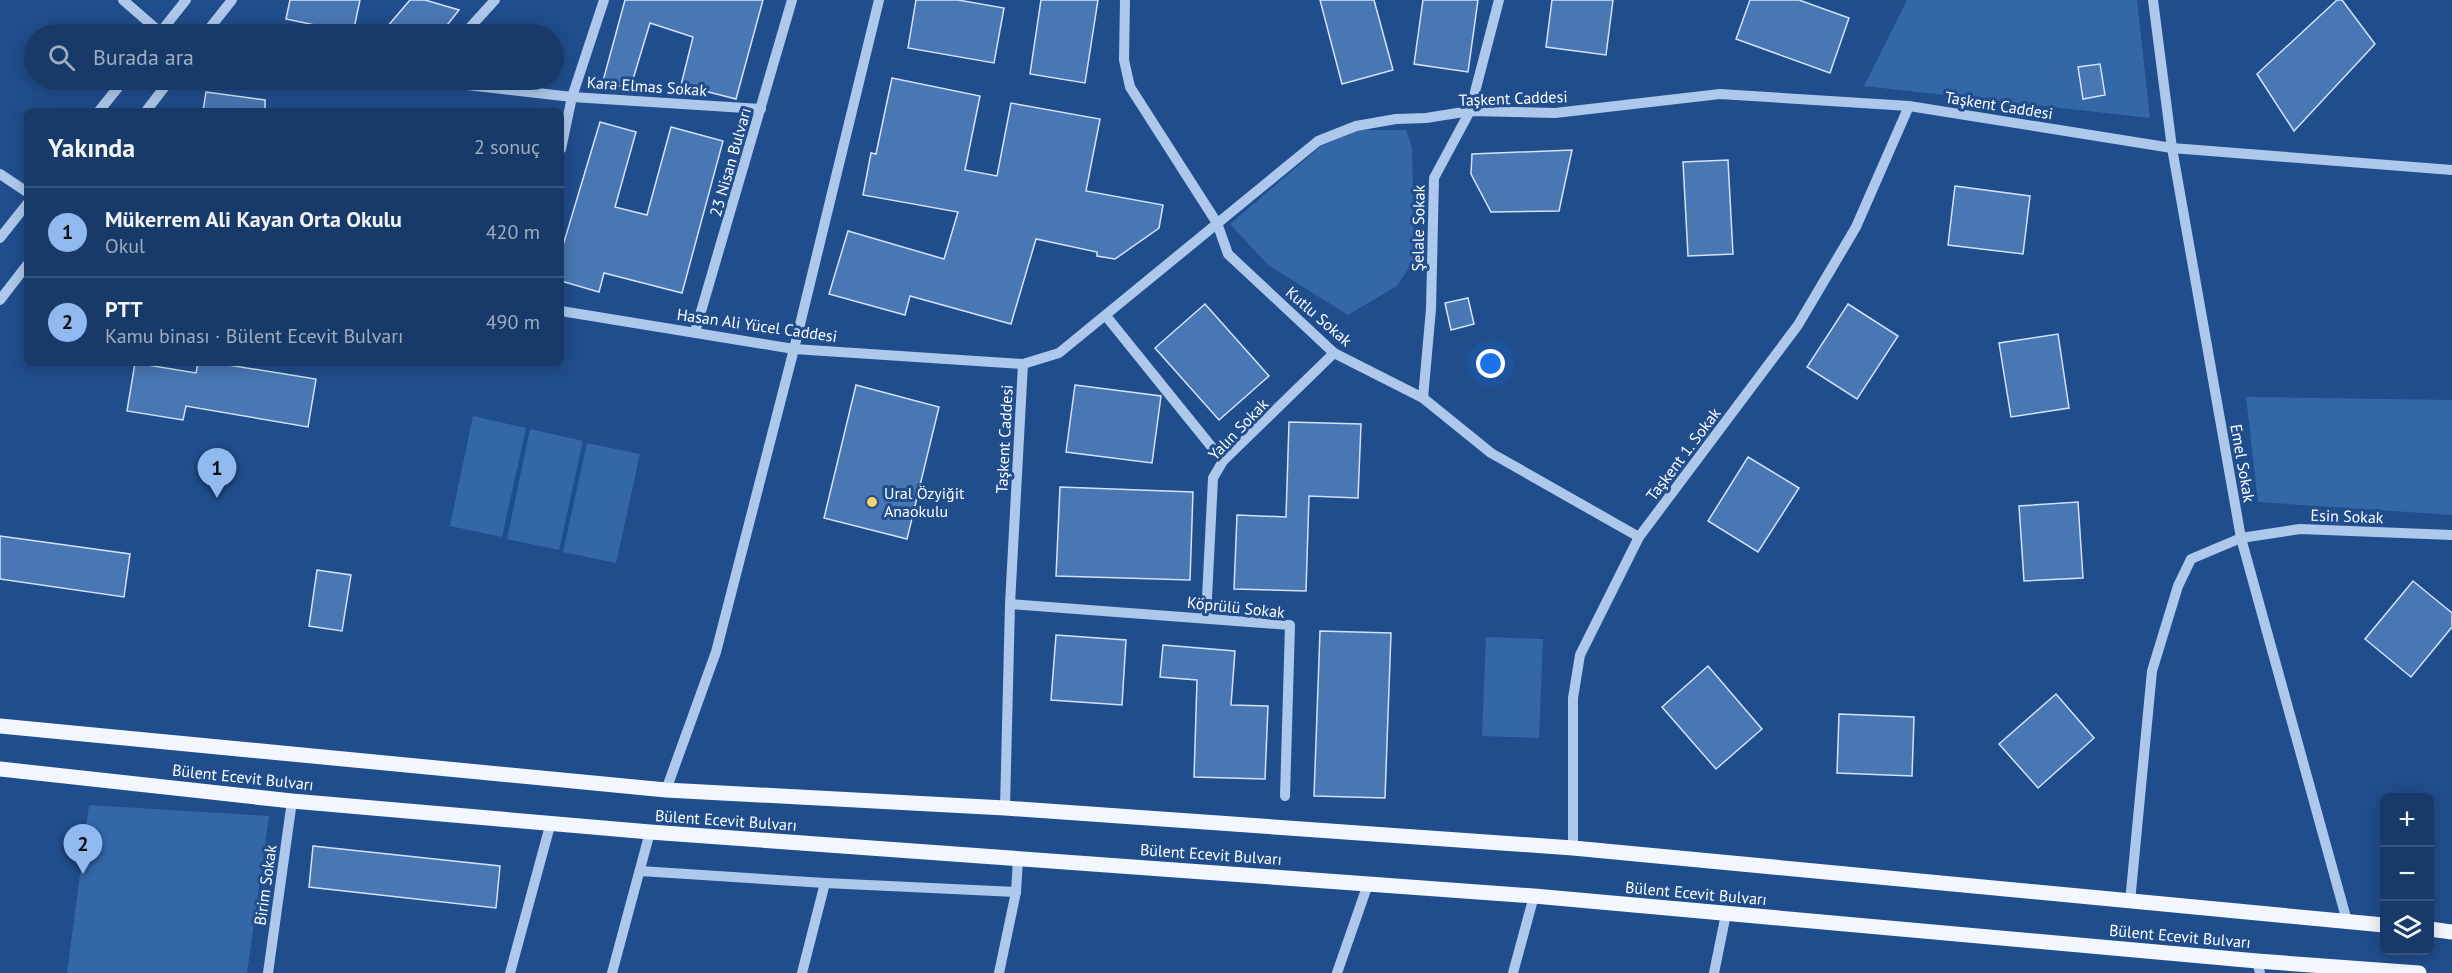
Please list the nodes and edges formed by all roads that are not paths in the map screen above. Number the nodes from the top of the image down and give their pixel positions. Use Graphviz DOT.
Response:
graph roads {
  1 [pos="123,0"];
  2 [pos="186,0"];
  3 [pos="232,0"];
  4 [pos="495,0"];
  5 [pos="604,0"];
  6 [pos="792,0"];
  7 [pos="879,0"];
  8 [pos="1125,0"];
  9 [pos="1499,0"];
  10 [pos="2154,0"];
  11 [pos="149,24"];
  12 [pos="168,24"];
  13 [pos="213,24"];
  14 [pos="473,24"];
  15 [pos="116,90"];
  16 [pos="162,90"];
  17 [pos="511,90"];
  18 [pos="572,97"];
  19 [pos="1909,106"];
  20 [pos="101,108"];
  21 [pos="148,108"];
  22 [pos="761,109"];
  23 [pos="1470,111"];
  24 [pos="564,135"];
  25 [pos="2172,148"];
  26 [pos="2452,170"];
  27 [pos="0,174"];
  28 [pos="24,190"];
  29 [pos="24,208"];
  30 [pos="1217,223"];
  31 [pos="0,238"];
  32 [pos="24,269"];
  33 [pos="0,300"];
  34 [pos="564,311"];
  35 [pos="1106,315"];
  36 [pos="695,333"];
  37 [pos="794,349"];
  38 [pos="1334,353"];
  39 [pos="1023,364"];
  40 [pos="1423,398"];
  41 [pos="1223,461"];
  42 [pos="2452,535"];
  43 [pos="1639,537"];
  44 [pos="2241,538"];
  45 [pos="1010,604"];
  46 [pos="1206,618"];
  47 [pos="0,726"];
  48 [pos="0,769"];
  49 [pos="666,790"];
  50 [pos="1285,796"];
  51 [pos="292,801"];
  52 [pos="1005,808"];
  53 [pos="551,822"];
  54 [pos="650,832"];
  55 [pos="1573,848"];
  56 [pos="1018,859"];
  57 [pos="640,871"];
  58 [pos="825,883"];
  59 [pos="1368,884"];
  60 [pos="1016,892"];
  61 [pos="1534,896"];
  62 [pos="2130,902"];
  63 [pos="1726,914"];
  64 [pos="2347,921"];
  65 [pos="2380,924"];
  66 [pos="2434,930"];
  67 [pos="2452,932"];
  68 [pos="2259,967"];
  69 [pos="2379,971"];
  70 [pos="268,973"];
  71 [pos="510,973"];
  72 [pos="612,973"];
  73 [pos="802,973"];
  74 [pos="999,973"];
  75 [pos="1337,973"];
  76 [pos="1513,973"];
  77 [pos="1714,973"];
  78 [pos="2420,973"];
  1 -- 11 [label="street"];
  2 -- 12 [label="street"];
  3 -- 13 [label="street"];
  4 -- 14 [label="street"];
  5 -- 18 [label="street"];
  6 -- 22 [label="street, 23 Nisan Bulvarı"];
  7 -- 37 [label="street"];
  8 -- 30 [label="street, Kutlu Sokak"];
  9 -- 23 [label="street, Şelale Sokak"];
  10 -- 25 [label="street, Emel Sokak"];
  15 -- 20 [label="street"];
  16 -- 21 [label="street"];
  17 -- 18 [label="street, Kara Elmas Sokak"];
  18 -- 22 [label="street, Kara Elmas Sokak"];
  18 -- 24 [label="street"];
  19 -- 23 [label="street, Taşkent Caddesi"];
  19 -- 25 [label="street, Taşkent Caddesi"];
  19 -- 43 [label="street, Taşkent 1. Sokak"];
  22 -- 36 [label="street, 23 Nisan Bulvarı"];
  23 -- 30 [label="street, Taşkent Caddesi"];
  23 -- 40 [label="street, Şelale Sokak"];
  25 -- 26 [label="street, Taşkent Caddesi"];
  25 -- 44 [label="street, Emel Sokak"];
  27 -- 28 [label="street"];
  29 -- 31 [label="street"];
  30 -- 35 [label="street, Taşkent Caddesi"];
  30 -- 38 [label="street, Kutlu Sokak"];
  32 -- 33 [label="street"];
  34 -- 36 [label="street, Hasan Ali Yücel Caddesi"];
  35 -- 39 [label="street, Taşkent Caddesi"];
  35 -- 41 [label="street"];
  36 -- 37 [label="street, Hasan Ali Yücel Caddesi"];
  37 -- 39 [label="street, Hasan Ali Yücel Caddesi"];
  37 -- 49 [label="street"];
  38 -- 40 [label="street, Kutlu Sokak"];
  38 -- 41 [label="street, Yalın Sokak"];
  39 -- 45 [label="street, Taşkent Caddesi"];
  40 -- 43 [label="street, Kutlu Sokak"];
  41 -- 46 [label="street, Yalın Sokak"];
  42 -- 44 [label="street, Esin Sokak"];
  43 -- 55 [label="street, Taşkent 1. Sokak"];
  44 -- 62 [label="street, Esin Sokak"];
  44 -- 64 [label="street, Emel Sokak"];
  45 -- 46 [label="street, Köprülü Sokak"];
  45 -- 52 [label="street, Taşkent Caddesi"];
  46 -- 50 [label="street, Köprülü Sokak"];
  47 -- 49 [label="main road, Bülent Ecevit Bulvarı"];
  48 -- 51 [label="main road, Bülent Ecevit Bulvarı"];
  49 -- 52 [label="main road, Bülent Ecevit Bulvarı"];
  51 -- 53 [label="main road, Bülent Ecevit Bulvarı"];
  51 -- 70 [label="street, Birim Sokak"];
  52 -- 55 [label="main road, Bülent Ecevit Bulvarı"];
  53 -- 54 [label="main road, Bülent Ecevit Bulvarı"];
  53 -- 71 [label="street"];
  54 -- 56 [label="main road, Bülent Ecevit Bulvarı"];
  54 -- 57 [label="street"];
  55 -- 62 [label="main road, Bülent Ecevit Bulvarı"];
  56 -- 59 [label="main road, Bülent Ecevit Bulvarı"];
  56 -- 60 [label="street"];
  57 -- 58 [label="street"];
  57 -- 72 [label="street"];
  58 -- 60 [label="street"];
  58 -- 73 [label="street"];
  59 -- 61 [label="main road, Bülent Ecevit Bulvarı"];
  59 -- 75 [label="street"];
  60 -- 74 [label="street"];
  61 -- 63 [label="main road, Bülent Ecevit Bulvarı"];
  61 -- 76 [label="street"];
  62 -- 64 [label="main road, Bülent Ecevit Bulvarı"];
  63 -- 68 [label="main road, Bülent Ecevit Bulvarı"];
  63 -- 77 [label="street"];
  64 -- 65 [label="main road, Bülent Ecevit Bulvarı"];
  66 -- 67 [label="main road"];
  68 -- 69 [label="main road, Bülent Ecevit Bulvarı"];
  69 -- 78 [label="main road, Bülent Ecevit Bulvarı"];
}
